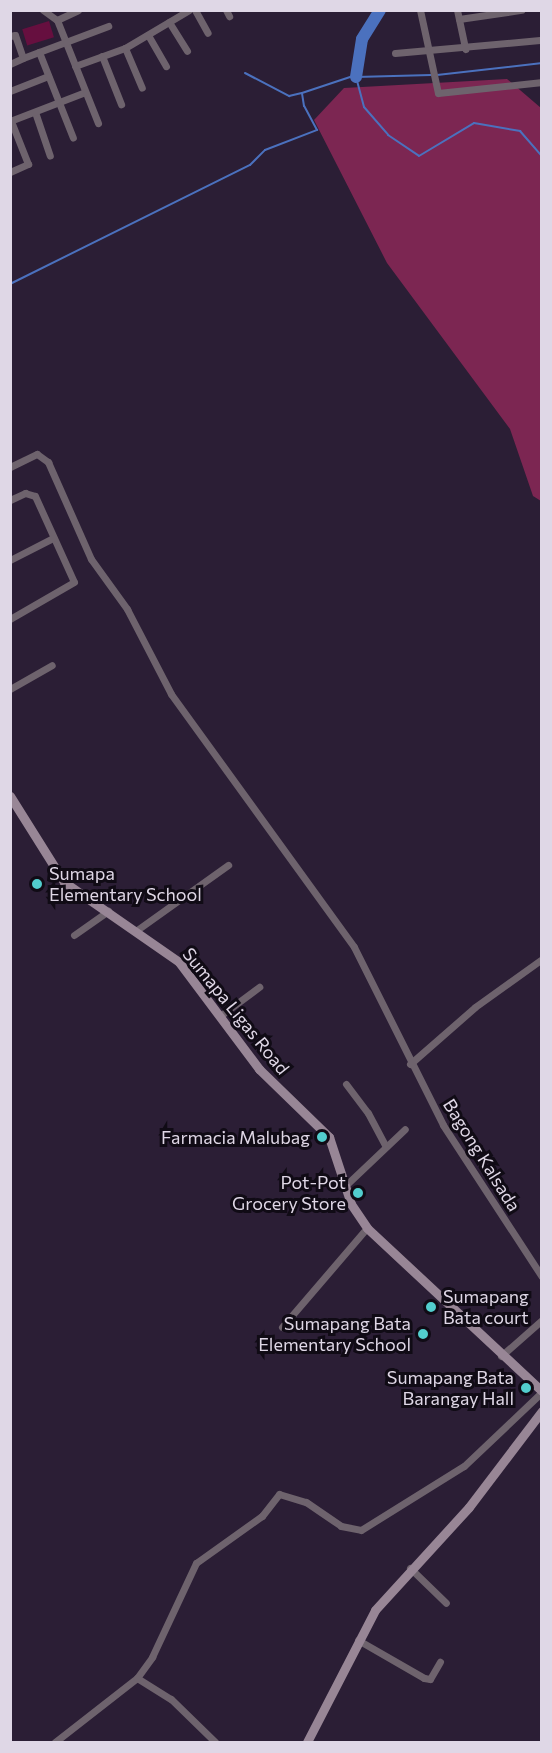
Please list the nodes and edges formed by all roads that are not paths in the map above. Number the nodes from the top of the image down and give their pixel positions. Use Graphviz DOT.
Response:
graph roads {
  1 [pos="43,10"];
  2 [pos="78,10"];
  3 [pos="189,10"];
  4 [pos="195,10"];
  5 [pos="420,10"];
  6 [pos="457,10"];
  7 [pos="521,10"];
  8 [pos="488,13"];
  9 [pos="57,20"];
  10 [pos="459,20"];
  11 [pos="169,22"];
  12 [pos="108,26"];
  13 [pos="208,33"];
  14 [pos="148,35"];
  15 [pos="10,36"];
  16 [pos="542,40"];
  17 [pos="66,41"];
  18 [pos="126,48"];
  19 [pos="465,49"];
  20 [pos="429,50"];
  21 [pos="187,51"];
  22 [pos="39,52"];
  23 [pos="396,53"];
  24 [pos="102,56"];
  25 [pos="23,58"];
  26 [pos="10,64"];
  27 [pos="75,66"];
  28 [pos="166,66"];
  29 [pos="48,76"];
  30 [pos="542,82"];
  31 [pos="142,88"];
  32 [pos="10,91"];
  33 [pos="85,92"];
  34 [pos="59,103"];
  35 [pos="121,104"];
  36 [pos="35,112"];
  37 [pos="11,121"];
  38 [pos="98,123"];
  39 [pos="73,138"];
  40 [pos="50,156"];
  41 [pos="10,172"];
  42 [pos="10,467"];
  43 [pos="10,500"];
  44 [pos="53,538"];
  45 [pos="10,560"];
  46 [pos="10,619"];
  47 [pos="52,665"];
  48 [pos="10,689"];
  49 [pos="10,796"];
  50 [pos="228,865"];
  51 [pos="108,911"];
  52 [pos="137,930"];
  53 [pos="74,934"];
  54 [pos="542,959"];
  55 [pos="259,987"];
  56 [pos="220,1016"];
  57 [pos="410,1064"];
  58 [pos="346,1084"];
  59 [pos="405,1129"];
  60 [pos="386,1147"];
  61 [pos="346,1185"];
  62 [pos="367,1228"];
  63 [pos="542,1277"];
  64 [pos="542,1320"];
  65 [pos="282,1327"];
  66 [pos="501,1356"];
  67 [pos="542,1391"];
  68 [pos="542,1411"];
  69 [pos="410,1568"];
  70 [pos="446,1603"];
  71 [pos="358,1640"];
  72 [pos="440,1662"];
  73 [pos="137,1678"];
  74 [pos="55,1743"];
  75 [pos="215,1743"];
  76 [pos="307,1743"];
  1 -- 9 [label="street"];
  2 -- 9 [label="street"];
  3 -- 11 [label="street"];
  4 -- 13 [label="street"];
  5 -- 20 [label="street"];
  6 -- 10 [label="street"];
  7 -- 8 [label="street"];
  8 -- 10 [label="street"];
  9 -- 17 [label="street"];
  10 -- 19 [label="street"];
  11 -- 14 [label="street"];
  11 -- 21 [label="street"];
  12 -- 17 [label="street"];
  14 -- 18 [label="street"];
  14 -- 28 [label="street"];
  15 -- 25 [label="street"];
  16 -- 19 [label="street"];
  17 -- 22 [label="street"];
  17 -- 27 [label="street"];
  18 -- 24 [label="street"];
  18 -- 31 [label="street"];
  19 -- 20 [label="street"];
  20 -- 23 [label="street"];
  20 -- 30 [label="street"];
  22 -- 25 [label="street"];
  22 -- 29 [label="street"];
  24 -- 27 [label="street"];
  24 -- 35 [label="street"];
  25 -- 26 [label="street"];
  27 -- 33 [label="street"];
  29 -- 32 [label="street"];
  29 -- 34 [label="street"];
  33 -- 34 [label="street"];
  33 -- 38 [label="street"];
  34 -- 36 [label="street"];
  34 -- 39 [label="street"];
  36 -- 37 [label="street"];
  36 -- 40 [label="street"];
  37 -- 41 [label="street"];
  42 -- 57 [label="street, Bagong Kalsada"];
  43 -- 44 [label="street"];
  44 -- 45 [label="street"];
  44 -- 46 [label="street"];
  47 -- 48 [label="street"];
  49 -- 51 [label="main road, Sumapa Ligas Road"];
  50 -- 52 [label="street"];
  51 -- 52 [label="main road, Sumapa Ligas Road"];
  51 -- 53 [label="street"];
  52 -- 56 [label="main road, Sumapa Ligas Road"];
  54 -- 57 [label="street"];
  55 -- 56 [label="street"];
  56 -- 61 [label="main road, Sumapa Ligas Road"];
  57 -- 63 [label="street, Bagong Kalsada"];
  58 -- 60 [label="street"];
  59 -- 60 [label="street"];
  60 -- 61 [label="street"];
  61 -- 62 [label="main road, Sumapa Ligas Road"];
  62 -- 65 [label="street"];
  62 -- 66 [label="main road, Sumapa Ligas Road"];
  64 -- 66 [label="street"];
  66 -- 67 [label="main road, Sumapa Ligas Road"];
  67 -- 73 [label="street"];
  68 -- 69 [label="main road"];
  69 -- 70 [label="street"];
  69 -- 71 [label="main road"];
  71 -- 72 [label="street"];
  71 -- 76 [label="main road"];
  73 -- 74 [label="street"];
  73 -- 75 [label="street"];
}
